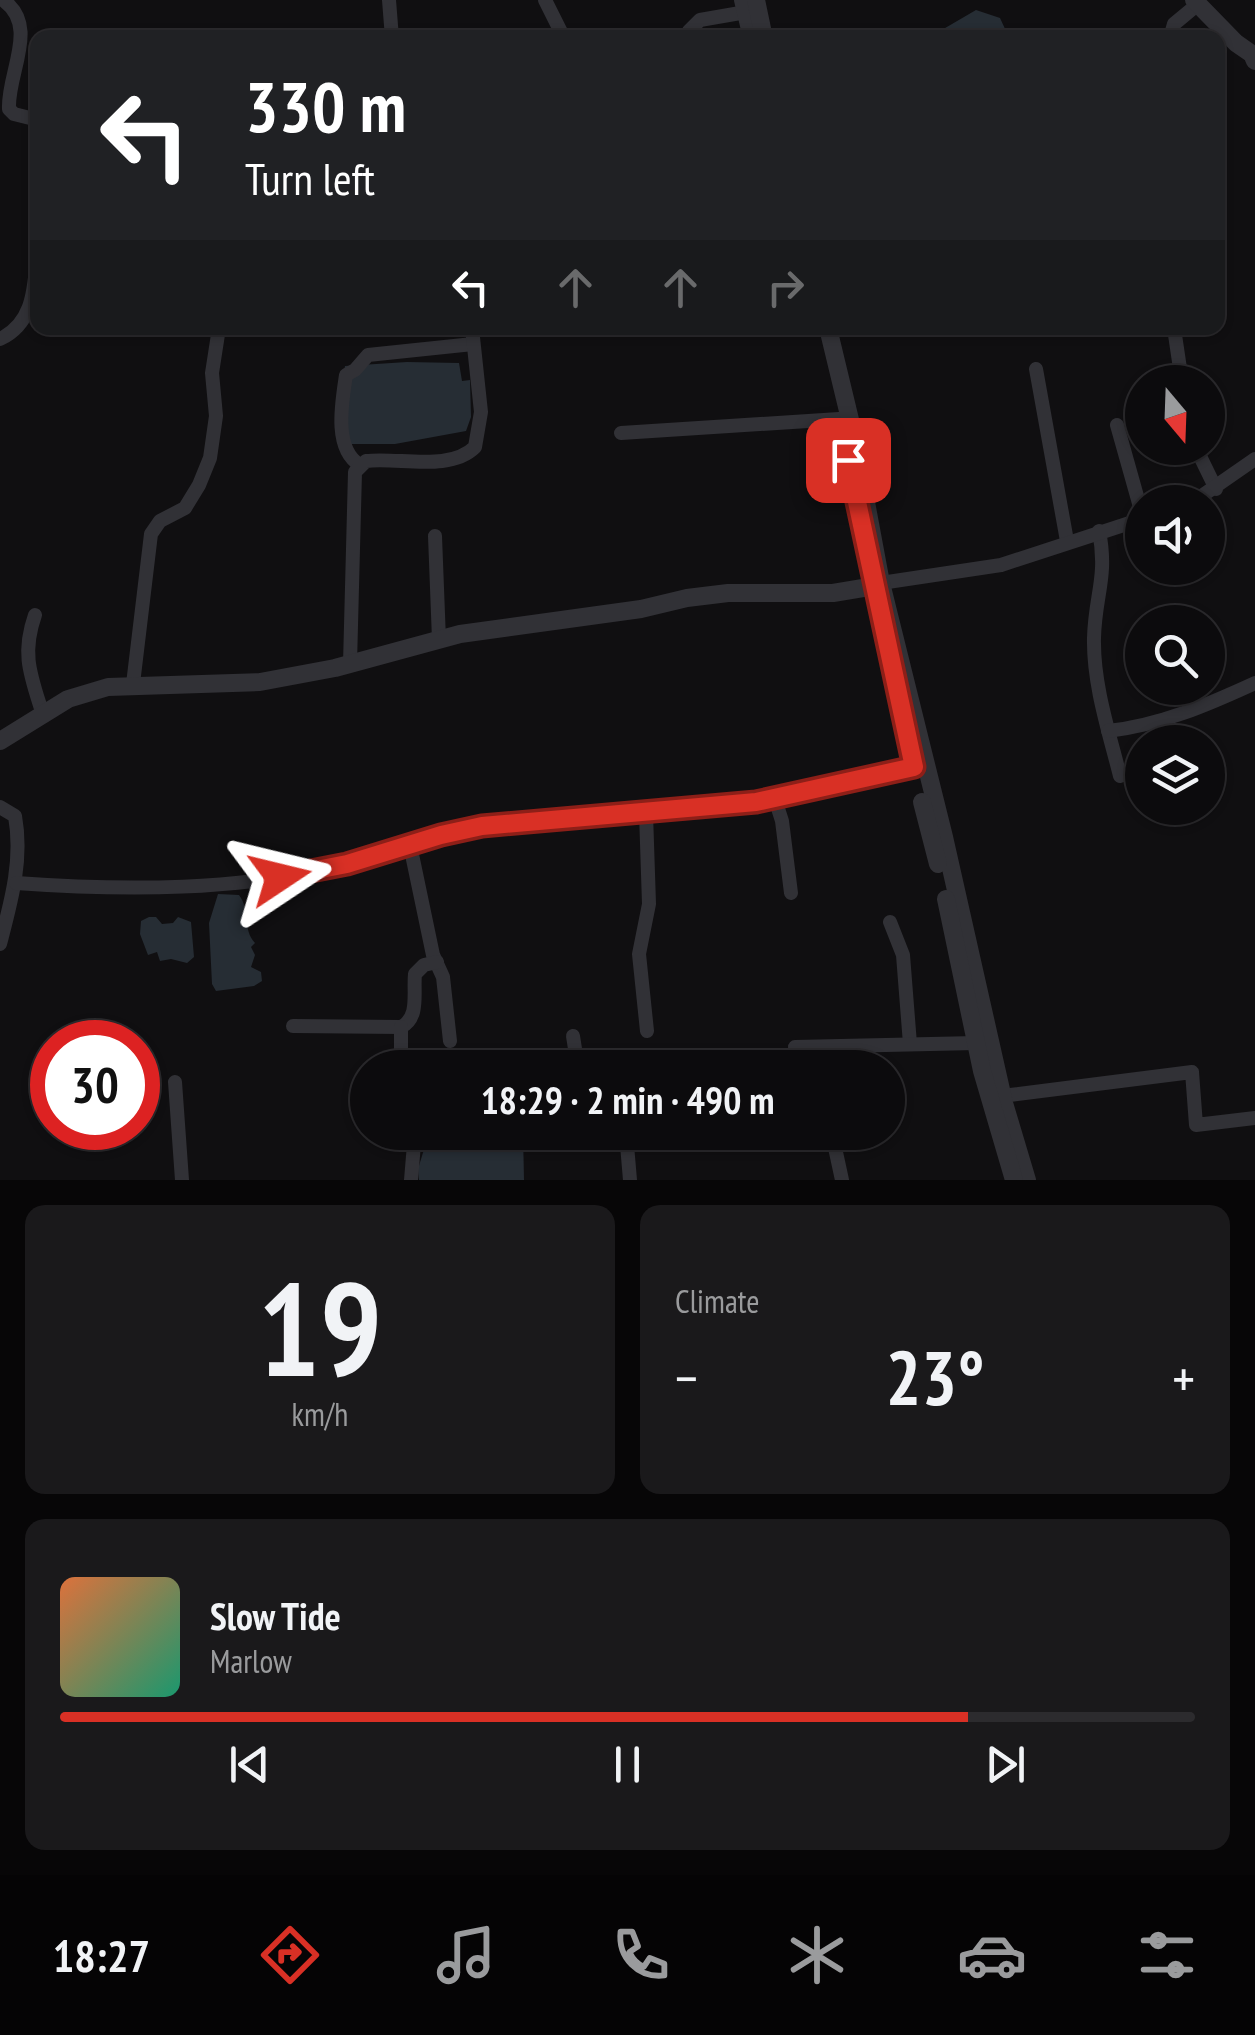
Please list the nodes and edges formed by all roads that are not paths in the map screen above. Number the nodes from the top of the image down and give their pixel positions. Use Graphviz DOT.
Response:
graph roads {
  1 [pos="3,0"];
  2 [pos="389,0"];
  3 [pos="545,0"];
  4 [pos="1196,2"];
  5 [pos="753,21"];
  6 [pos="391,30"];
  7 [pos="560,30"];
  8 [pos="689,30"];
  9 [pos="1172,30"];
  10 [pos="1223,30"];
  11 [pos="1225,32"];
  12 [pos="1254,56"];
  13 [pos="30,118"];
  14 [pos="30,298"];
  15 [pos="218,335"];
  16 [pos="472,335"];
  17 [pos="819,335"];
  18 [pos="830,335"];
  19 [pos="1175,335"];
  20 [pos="0,339"];
  21 [pos="473,344"];
  22 [pos="1179,365"];
  23 [pos="1036,369"];
  24 [pos="839,419"];
  25 [pos="1117,424"];
  26 [pos="621,434"];
  27 [pos="1255,459"];
  28 [pos="360,465"];
  29 [pos="1134,485"];
  30 [pos="1220,485"];
  31 [pos="1125,522"];
  32 [pos="1099,531"];
  33 [pos="435,536"];
  34 [pos="1067,541"];
  35 [pos="879,585"];
  36 [pos="35,615"];
  37 [pos="439,640"];
  38 [pos="350,664"];
  39 [pos="1255,683"];
  40 [pos="133,684"];
  41 [pos="43,715"];
  42 [pos="1108,731"];
  43 [pos="0,741"];
  44 [pos="914,767"];
  45 [pos="1120,776"];
  46 [pos="774,798"];
  47 [pos="0,806"];
  48 [pos="646,813"];
  49 [pos="410,845"];
  50 [pos="16,883"];
  51 [pos="791,893"];
  52 [pos="890,922"];
  53 [pos="0,944"];
  54 [pos="436,962"];
  55 [pos="293,1026"];
  56 [pos="402,1027"];
  57 [pos="647,1030"];
  58 [pos="573,1036"];
  59 [pos="450,1041"];
  60 [pos="976,1043"];
  61 [pos="910,1044"];
  62 [pos="794,1047"];
  63 [pos="401,1050"];
  64 [pos="575,1050"];
  65 [pos="175,1082"];
  66 [pos="1002,1096"];
  67 [pos="1255,1118"];
  68 [pos="410,1150"];
  69 [pos="413,1150"];
  70 [pos="627,1150"];
  71 [pos="836,1150"];
  72 [pos="412,1162"];
  73 [pos="182,1180"];
  74 [pos="411,1180"];
  75 [pos="630,1180"];
  76 [pos="842,1180"];
  77 [pos="1014,1180"];
  78 [pos="1027,1180"];
  1 -- 13 [label="street"];
  2 -- 6 [label="street"];
  3 -- 7 [label="street"];
  4 -- 9 [label="street"];
  4 -- 10 [label="street"];
  5 -- 8 [label="street"];
  11 -- 12 [label="street"];
  14 -- 20 [label="street"];
  15 -- 40 [label="street"];
  16 -- 21 [label="street"];
  17 -- 24 [label="street"];
  18 -- 35 [label="street"];
  19 -- 22 [label="street"];
  21 -- 28 [label="street"];
  21 -- 28 [label="street"];
  23 -- 34 [label="street"];
  24 -- 26 [label="street"];
  24 -- 35 [label="street"];
  25 -- 29 [label="street"];
  27 -- 30 [label="street"];
  28 -- 38 [label="street"];
  31 -- 32 [label="street"];
  32 -- 34 [label="street"];
  32 -- 42 [label="street"];
  33 -- 37 [label="street"];
  34 -- 35 [label="street"];
  35 -- 37 [label="street"];
  35 -- 44 [label="street"];
  35 -- 66 [label="street"];
  36 -- 41 [label="street"];
  37 -- 38 [label="street"];
  38 -- 40 [label="street"];
  39 -- 42 [label="street"];
  40 -- 41 [label="street"];
  41 -- 43 [label="street"];
  42 -- 45 [label="street"];
  44 -- 46 [label="street"];
  44 -- 60 [label="street"];
  46 -- 48 [label="street"];
  46 -- 51 [label="street"];
  47 -- 50 [label="street"];
  48 -- 49 [label="street"];
  48 -- 57 [label="street"];
  49 -- 50 [label="street"];
  49 -- 54 [label="street"];
  50 -- 53 [label="street"];
  52 -- 61 [label="street"];
  54 -- 56 [label="street"];
  54 -- 59 [label="street"];
  55 -- 56 [label="street"];
  56 -- 63 [label="street"];
  58 -- 64 [label="street"];
  60 -- 61 [label="street"];
  60 -- 77 [label="street"];
  61 -- 62 [label="street"];
  65 -- 73 [label="street"];
  66 -- 67 [label="street"];
  66 -- 78 [label="street"];
  68 -- 72 [label="street"];
  69 -- 72 [label="street"];
  70 -- 75 [label="street"];
  71 -- 76 [label="street"];
  72 -- 74 [label="street"];
}
